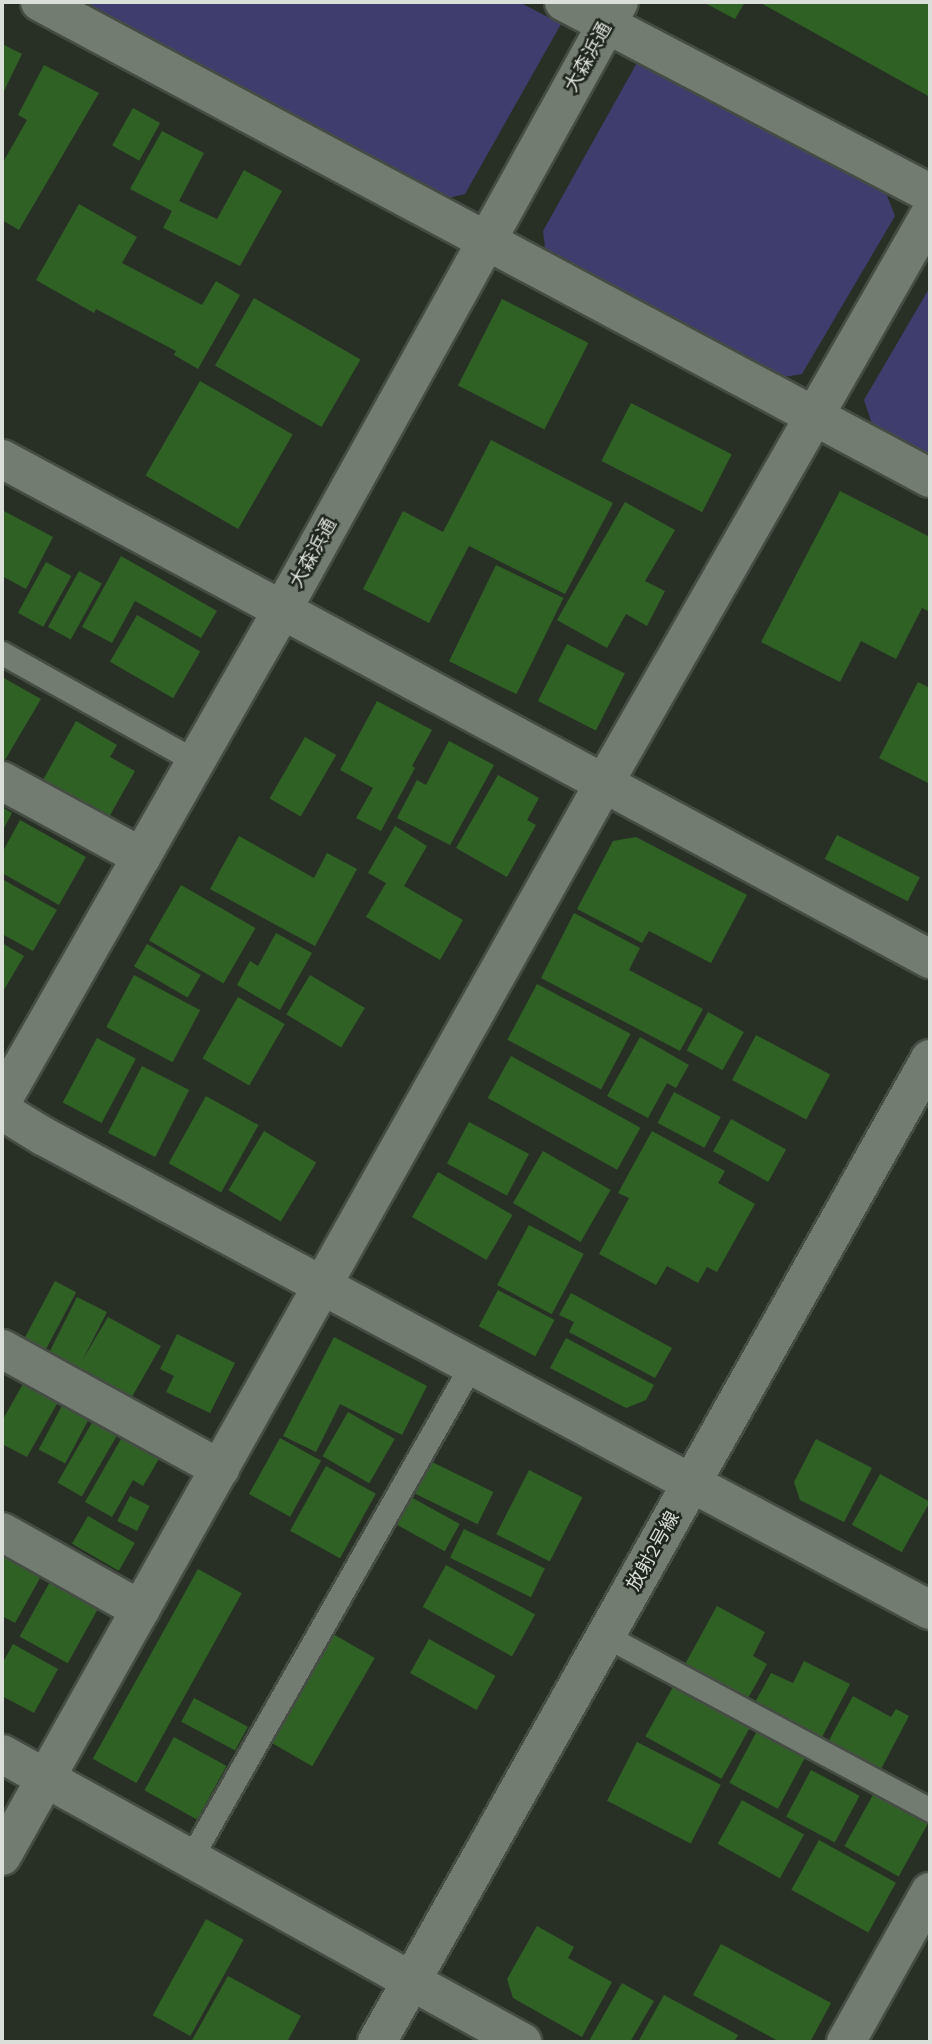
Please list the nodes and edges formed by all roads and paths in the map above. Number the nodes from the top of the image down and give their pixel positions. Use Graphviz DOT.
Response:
graph roads {
  1 [pos="40,2"];
  2 [pos="564,2"];
  3 [pos="613,13"];
  4 [pos="930,192"];
  5 [pos="930,214"];
  6 [pos="486,239"];
  7 [pos="814,415"];
  8 [pos="2,459"];
  9 [pos="930,478"];
  10 [pos="281,612"];
  11 [pos="2,653"];
  12 [pos="197,762"];
  13 [pos="2,781"];
  14 [pos="603,785"];
  15 [pos="142,857"];
  16 [pos="930,959"];
  17 [pos="930,1059"];
  18 [pos="2,1101"];
  19 [pos="2,1111"];
  20 [pos="322,1287"];
  21 [pos="2,1349"];
  22 [pos="472,1364"];
  23 [pos="220,1469"];
  24 [pos="691,1483"];
  25 [pos="2,1532"];
  26 [pos="141,1610"];
  27 [pos="930,1610"];
  28 [pos="606,1636"];
  29 [pos="2,1754"];
  30 [pos="45,1779"];
  31 [pos="930,1810"];
  32 [pos="2,1856"];
  33 [pos="188,1861"];
  34 [pos="930,1892"];
  35 [pos="411,1982"];
  36 [pos="377,2042"];
  37 [pos="522,2042"];
  38 [pos="846,2042"];
  1 -- 6 [label="street"];
  2 -- 3 [label="street"];
  3 -- 4 [label="street"];
  3 -- 6 [label="street, 大森浜通"];
  5 -- 7 [label="street"];
  6 -- 7 [label="street"];
  6 -- 10 [label="street, 大森浜通"];
  7 -- 9 [label="street"];
  7 -- 14 [label="street"];
  8 -- 10 [label="street"];
  10 -- 12 [label="street, 大森浜通"];
  10 -- 14 [label="street"];
  11 -- 12 [label="lane"];
  12 -- 15 [label="street, 大森浜通"];
  13 -- 15 [label="street"];
  14 -- 16 [label="street"];
  14 -- 20 [label="street"];
  15 -- 18 [label="street, 大森浜通"];
  17 -- 24 [label="street, 放射2号線"];
  19 -- 20 [label="street"];
  20 -- 22 [label="street"];
  20 -- 23 [label="street"];
  21 -- 23 [label="street"];
  22 -- 24 [label="street"];
  22 -- 33 [label="lane"];
  23 -- 26 [label="street"];
  24 -- 27 [label="street"];
  24 -- 28 [label="street, 放射2号線"];
  25 -- 26 [label="street"];
  26 -- 30 [label="street"];
  28 -- 31 [label="lane"];
  28 -- 35 [label="street, 放射2号線"];
  29 -- 30 [label="street"];
  30 -- 32 [label="street"];
  30 -- 33 [label="street"];
  33 -- 35 [label="street"];
  34 -- 38 [label="street"];
  35 -- 36 [label="street, 放射2号線"];
  35 -- 37 [label="street"];
}
